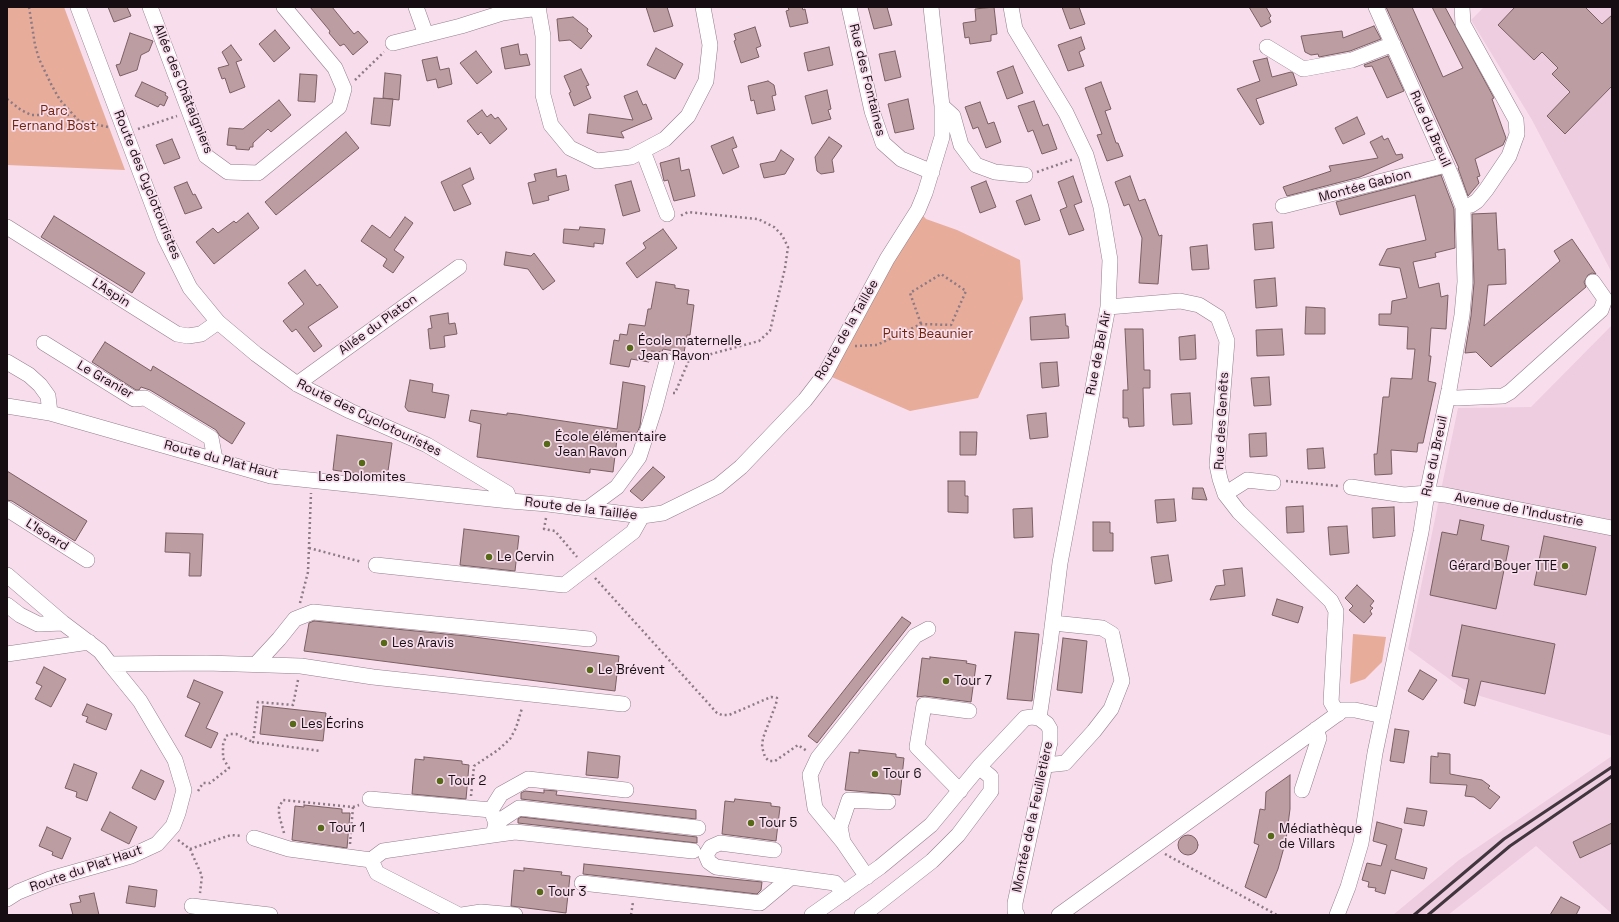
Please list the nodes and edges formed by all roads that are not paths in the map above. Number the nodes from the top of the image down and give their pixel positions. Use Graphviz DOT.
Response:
graph roads {
  1 [pos="78,7"];
  2 [pos="150,7"];
  3 [pos="284,7"];
  4 [pos="416,7"];
  5 [pos="703,7"];
  6 [pos="849,7"];
  7 [pos="931,7"];
  8 [pos="1011,7"];
  9 [pos="1376,7"];
  10 [pos="1462,7"];
  11 [pos="539,8"];
  12 [pos="426,35"];
  13 [pos="393,43"];
  14 [pos="1393,44"];
  15 [pos="1267,47"];
  16 [pos="942,106"];
  17 [pos="643,151"];
  18 [pos="1446,165"];
  19 [pos="932,172"];
  20 [pos="1025,175"];
  21 [pos="1283,206"];
  22 [pos="1463,207"];
  23 [pos="665,209"];
  24 [pos="7,227"];
  25 [pos="459,267"];
  26 [pos="1593,282"];
  27 [pos="1108,307"];
  28 [pos="218,322"];
  29 [pos="44,343"];
  30 [pos="667,361"];
  31 [pos="7,362"];
  32 [pos="297,384"];
  33 [pos="1448,397"];
  34 [pos="7,406"];
  35 [pos="50,413"];
  36 [pos="215,459"];
  37 [pos="1273,483"];
  38 [pos="1351,487"];
  39 [pos="1427,493"];
  40 [pos="1225,494"];
  41 [pos="510,501"];
  42 [pos="7,509"];
  43 [pos="587,509"];
  44 [pos="642,516"];
  45 [pos="1612,528"];
  46 [pos="87,560"];
  47 [pos="376,565"];
  48 [pos="7,575"];
  49 [pos="7,605"];
  50 [pos="63,623"];
  51 [pos="1053,623"];
  52 [pos="928,628"];
  53 [pos="589,639"];
  54 [pos="89,642"];
  55 [pos="7,654"];
  56 [pos="110,664"];
  57 [pos="256,664"];
  58 [pos="623,704"];
  59 [pos="969,711"];
  60 [pos="1338,714"];
  61 [pos="1383,716"];
  62 [pos="1039,718"];
  63 [pos="1316,729"];
  64 [pos="1046,765"];
  65 [pos="979,767"];
  66 [pos="626,790"];
  67 [pos="1302,790"];
  68 [pos="960,791"];
  69 [pos="370,799"];
  70 [pos="888,802"];
  71 [pos="494,823"];
  72 [pos="698,828"];
  73 [pos="254,838"];
  74 [pos="843,842"];
  75 [pos="774,850"];
  76 [pos="693,851"];
  77 [pos="371,860"];
  78 [pos="867,877"];
  79 [pos="790,878"];
  80 [pos="582,883"];
  81 [pos="844,893"];
  82 [pos="7,899"];
  83 [pos="192,906"];
  84 [pos="820,913"];
  85 [pos="270,915"];
  86 [pos="460,915"];
  87 [pos="514,915"];
  88 [pos="862,915"];
  89 [pos="1017,915"];
  90 [pos="1059,915"];
  91 [pos="1338,915"];
  1 -- 28 [label="street, Route des Cyclotouristes"];
  2 -- 3 [label="street, Allée des Châtaigniers"];
  4 -- 12 [label="street"];
  5 -- 17 [label="street"];
  6 -- 19 [label="street, Rue des Fontaines"];
  7 -- 16 [label="street, Route de la Taillée"];
  8 -- 27 [label="street, Rue de Bel Air"];
  9 -- 14 [label="street, Rue du Breuil"];
  10 -- 22 [label="street"];
  11 -- 12 [label="street"];
  11 -- 17 [label="street"];
  12 -- 13 [label="street"];
  14 -- 15 [label="street"];
  14 -- 18 [label="street, Rue du Breuil"];
  16 -- 19 [label="street, Route de la Taillée"];
  16 -- 20 [label="street"];
  17 -- 23 [label="street"];
  18 -- 21 [label="street, Montée Gabion"];
  18 -- 22 [label="street, Rue du Breuil"];
  19 -- 44 [label="street, Route de la Taillée"];
  22 -- 33 [label="street, Rue du Breuil"];
  24 -- 28 [label="street, L'Aspin"];
  25 -- 32 [label="street, Allée du Platon"];
  26 -- 33 [label="street"];
  27 -- 40 [label="street, Rue des Genêts"];
  27 -- 51 [label="street, Rue de Bel Air"];
  28 -- 32 [label="street, Route des Cyclotouristes"];
  29 -- 36 [label="street, Le Granier"];
  30 -- 43 [label="street"];
  31 -- 35 [label="street"];
  32 -- 41 [label="street, Route des Cyclotouristes"];
  33 -- 39 [label="street, Rue du Breuil"];
  34 -- 35 [label="street, Route du Plat Haut"];
  35 -- 36 [label="street, Route du Plat Haut"];
  36 -- 41 [label="street, Route du Plat Haut"];
  37 -- 40 [label="street"];
  38 -- 39 [label="street, Avenue de l'Industrie"];
  39 -- 45 [label="street, Avenue de l'Industrie"];
  39 -- 61 [label="street, Rue du Breuil"];
  40 -- 60 [label="street, Rue des Genêts"];
  41 -- 43 [label="street, Route de la Taillée"];
  42 -- 46 [label="street, L'Isoard"];
  43 -- 44 [label="street, Route de la Taillée"];
  44 -- 47 [label="street"];
  48 -- 50 [label="street, Route du Plat Haut"];
  49 -- 50 [label="street"];
  50 -- 54 [label="street, Route du Plat Haut"];
  51 -- 62 [label="street, Rue de Bel Air"];
  51 -- 64 [label="street"];
  52 -- 74 [label="street"];
  53 -- 57 [label="street"];
  54 -- 55 [label="street"];
  54 -- 56 [label="street, Route du Plat Haut"];
  56 -- 57 [label="street"];
  56 -- 82 [label="street, Route du Plat Haut"];
  57 -- 58 [label="street"];
  59 -- 68 [label="street"];
  60 -- 61 [label="street"];
  60 -- 63 [label="street"];
  61 -- 91 [label="street, Rue du Breuil"];
  62 -- 64 [label="street, Montée de la Feuilletière"];
  62 -- 65 [label="street"];
  63 -- 67 [label="street"];
  63 -- 90 [label="street"];
  64 -- 89 [label="street, Montée de la Feuilletière"];
  65 -- 68 [label="street"];
  65 -- 88 [label="street"];
  66 -- 71 [label="street"];
  68 -- 78 [label="street"];
  69 -- 71 [label="street"];
  70 -- 74 [label="street"];
  71 -- 72 [label="street"];
  71 -- 76 [label="street"];
  71 -- 77 [label="street"];
  73 -- 77 [label="street"];
  74 -- 78 [label="street"];
  75 -- 79 [label="street"];
  77 -- 86 [label="street"];
  78 -- 81 [label="street"];
  79 -- 80 [label="street"];
  79 -- 81 [label="street"];
  81 -- 84 [label="street"];
  83 -- 85 [label="street"];
  86 -- 87 [label="street"];
}
